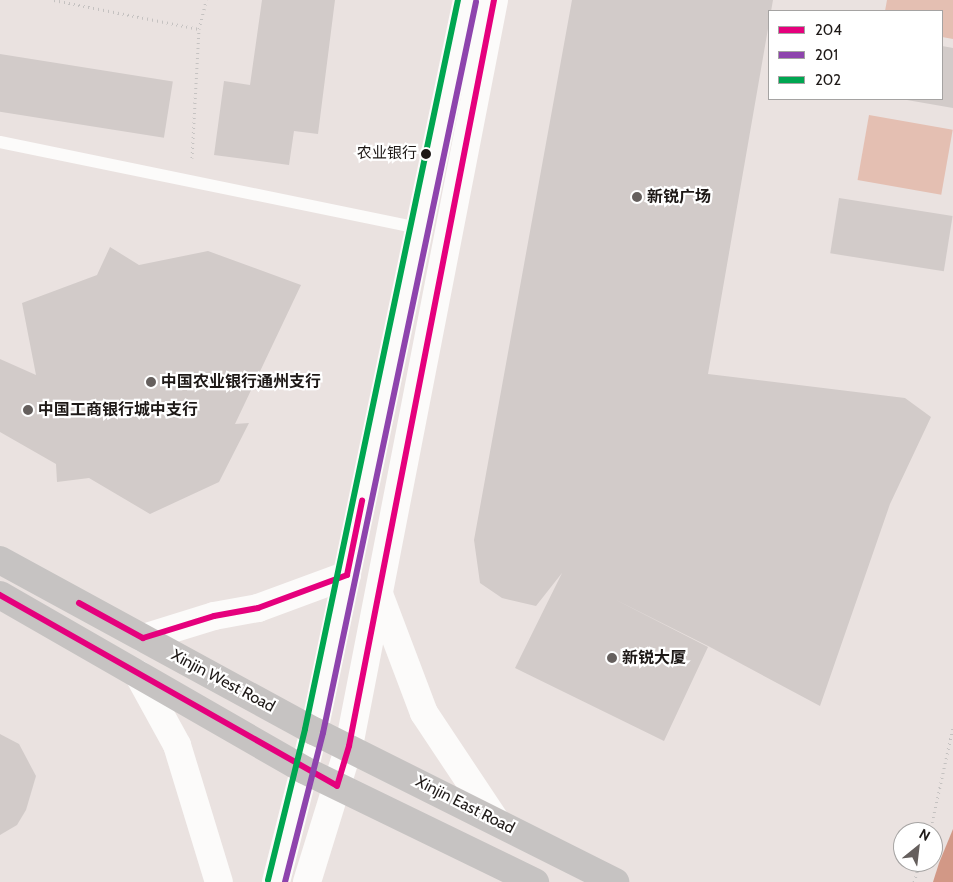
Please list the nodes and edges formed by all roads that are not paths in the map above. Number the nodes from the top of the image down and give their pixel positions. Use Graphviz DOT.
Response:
graph roads {
  1 [pos="467,0"];
  2 [pos="494,0"];
  3 [pos="0,142"];
  4 [pos="419,228"];
  5 [pos="0,560"];
  6 [pos="347,575"];
  7 [pos="379,593"];
  8 [pos="0,596"];
  9 [pos="143,638"];
  10 [pos="138,674"];
  11 [pos="314,731"];
  12 [pos="349,746"];
  13 [pos="304,770"];
  14 [pos="337,786"];
  15 [pos="495,820"];
  16 [pos="219,882"];
  17 [pos="276,882"];
  18 [pos="307,882"];
  19 [pos="535,882"];
  20 [pos="614,882"];
  1 -- 4 [label="street"];
  2 -- 7 [label="street"];
  3 -- 4 [label="lane"];
  4 -- 6 [label="street"];
  5 -- 9 [label="main road, Xinjin West Road"];
  6 -- 9 [label="street"];
  6 -- 11 [label="street"];
  7 -- 12 [label="street"];
  7 -- 15 [label="street"];
  8 -- 10 [label="main road"];
  9 -- 11 [label="main road, Xinjin West Road"];
  10 -- 13 [label="main road"];
  10 -- 16 [label="street"];
  11 -- 12 [label="main road, Xinjin East Road"];
  11 -- 13 [label="street"];
  12 -- 14 [label="street"];
  12 -- 15 [label="main road, Xinjin East Road"];
  13 -- 14 [label="main road"];
  13 -- 17 [label="street"];
  14 -- 18 [label="street"];
  14 -- 19 [label="main road"];
  15 -- 20 [label="main road, Xinjin East Road"];
}
